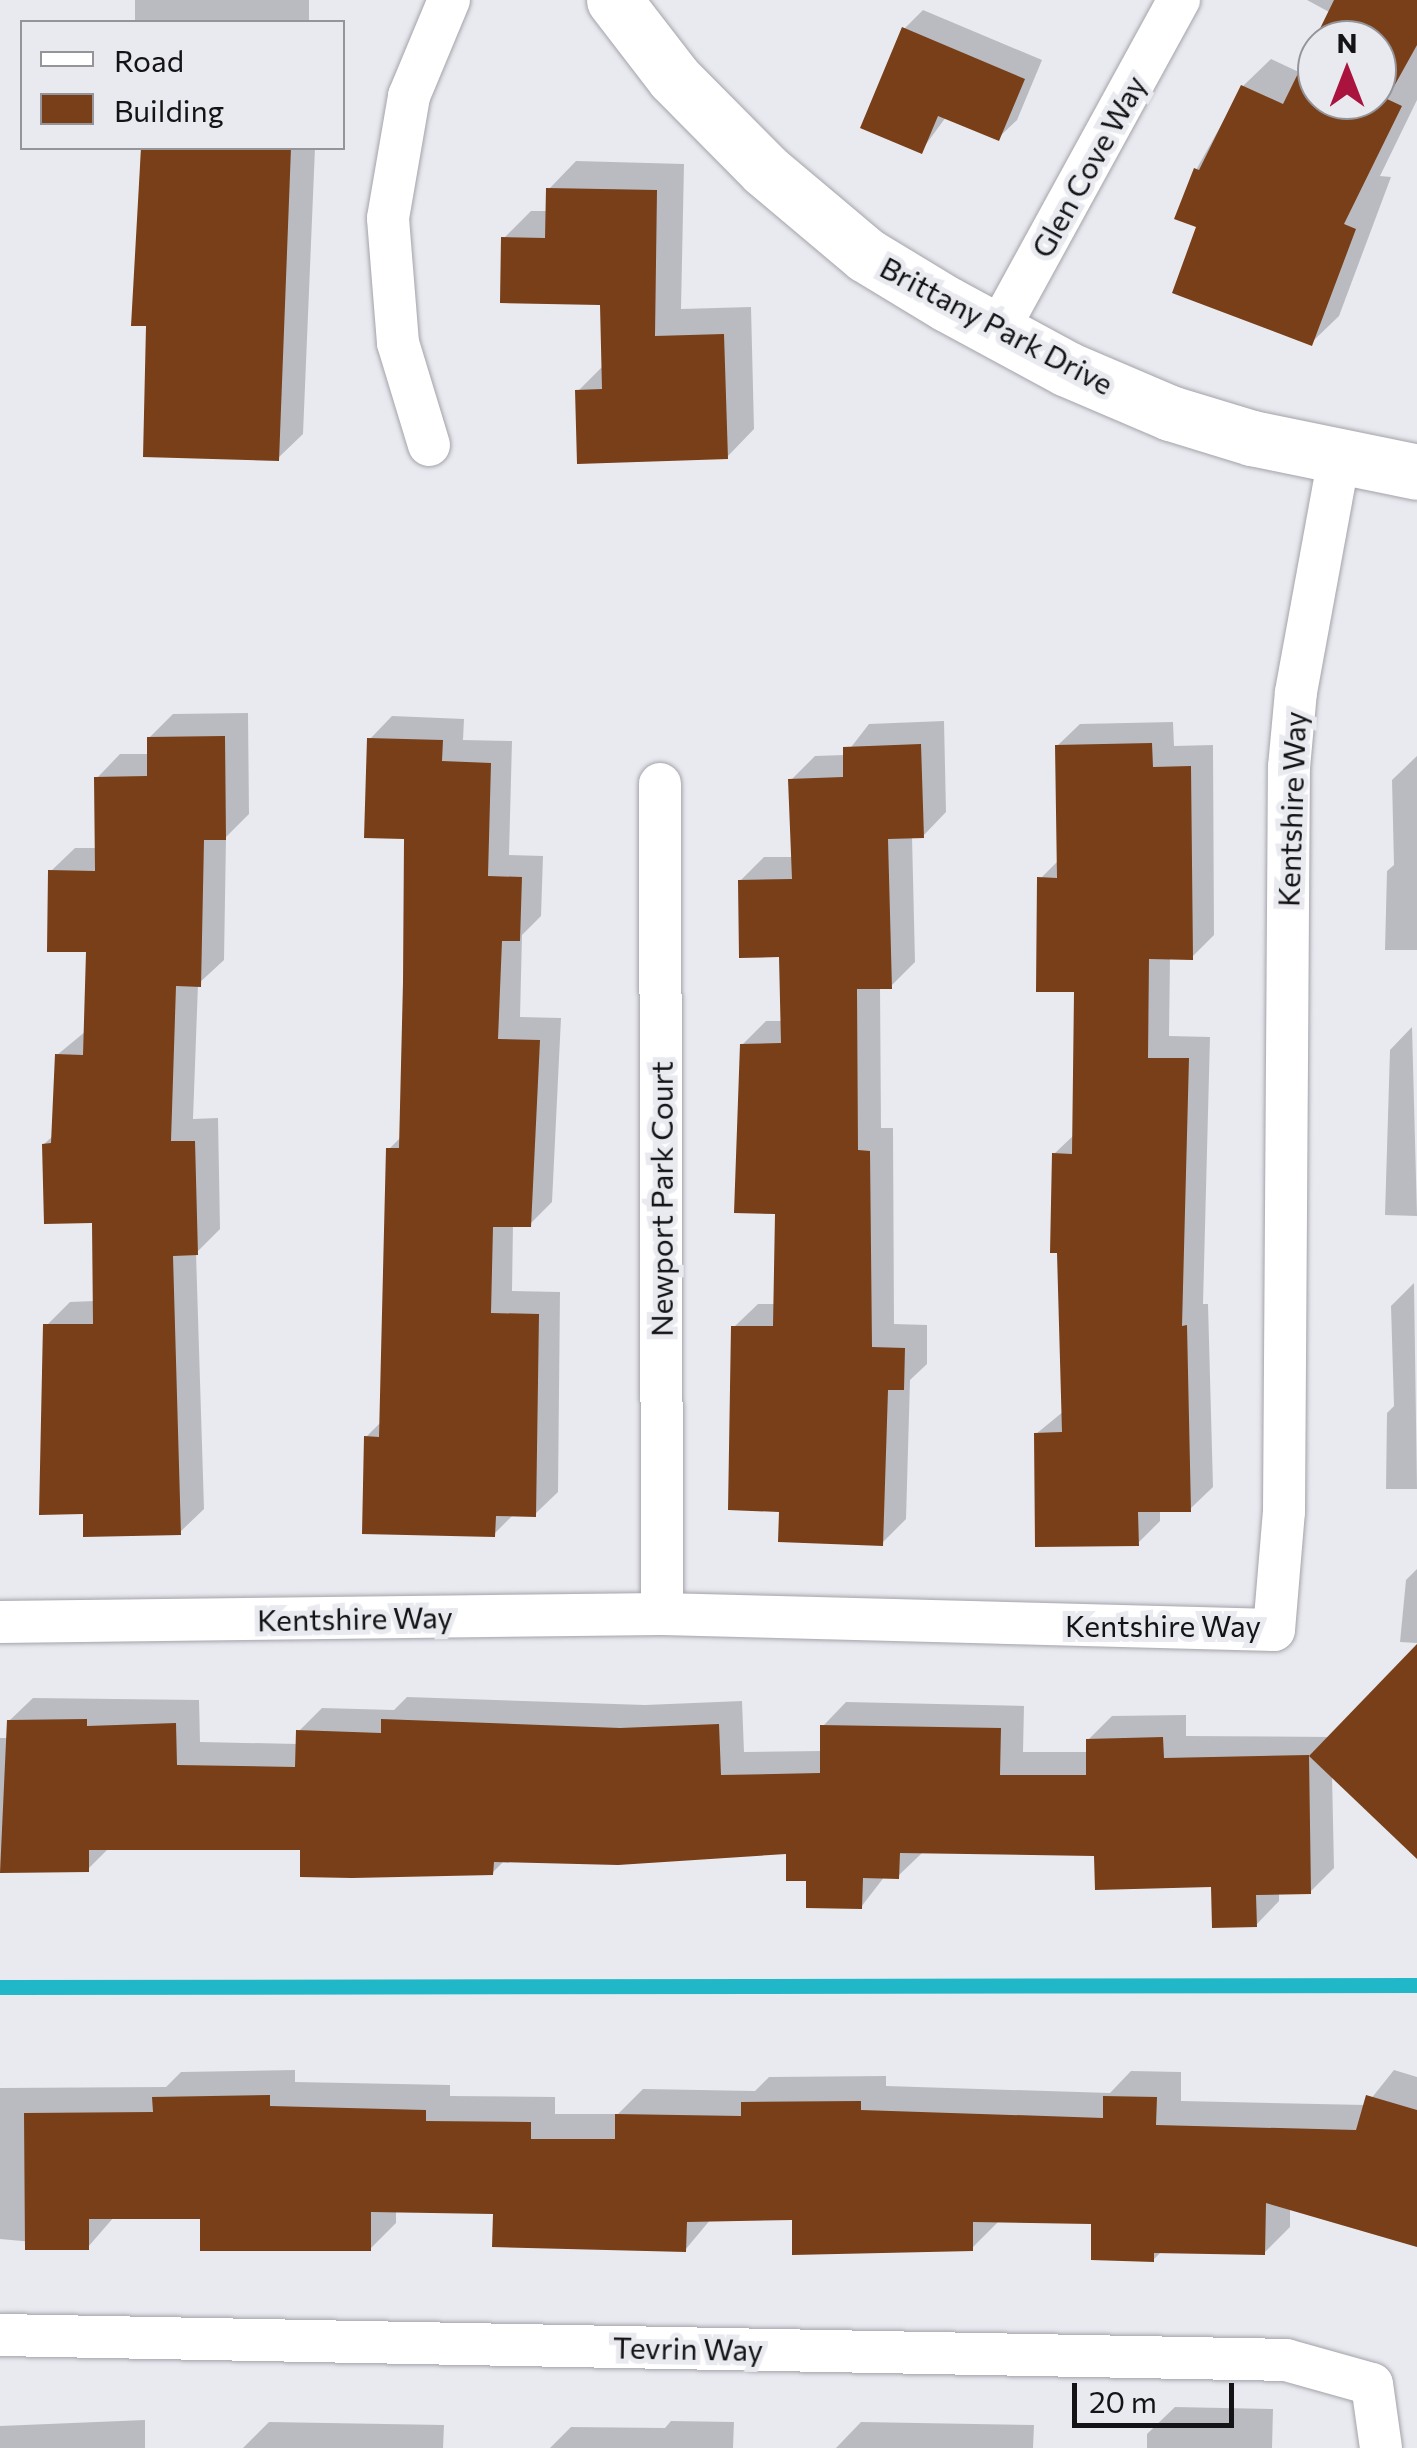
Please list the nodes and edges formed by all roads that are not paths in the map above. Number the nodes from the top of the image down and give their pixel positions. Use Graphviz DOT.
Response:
graph roads {
  1 [pos="450,0"];
  2 [pos="614,0"];
  3 [pos="1179,0"];
  4 [pos="997,332"];
  5 [pos="429,445"];
  6 [pos="1338,458"];
  7 [pos="1417,472"];
  8 [pos="660,784"];
  9 [pos="662,1614"];
  10 [pos="0,1622"];
  11 [pos="0,2335"];
  12 [pos="1382,2448"];
  1 -- 5 [label="street"];
  2 -- 4 [label="street, Brittany Park Drive"];
  3 -- 4 [label="street, Glen Cove Way"];
  4 -- 6 [label="street, Brittany Park Drive"];
  6 -- 7 [label="street, Brittany Park Drive"];
  6 -- 9 [label="street, Kentshire Way"];
  8 -- 9 [label="street, Newport Park Court"];
  9 -- 10 [label="street, Kentshire Way"];
  11 -- 12 [label="street, Tevrin Way"];
}
